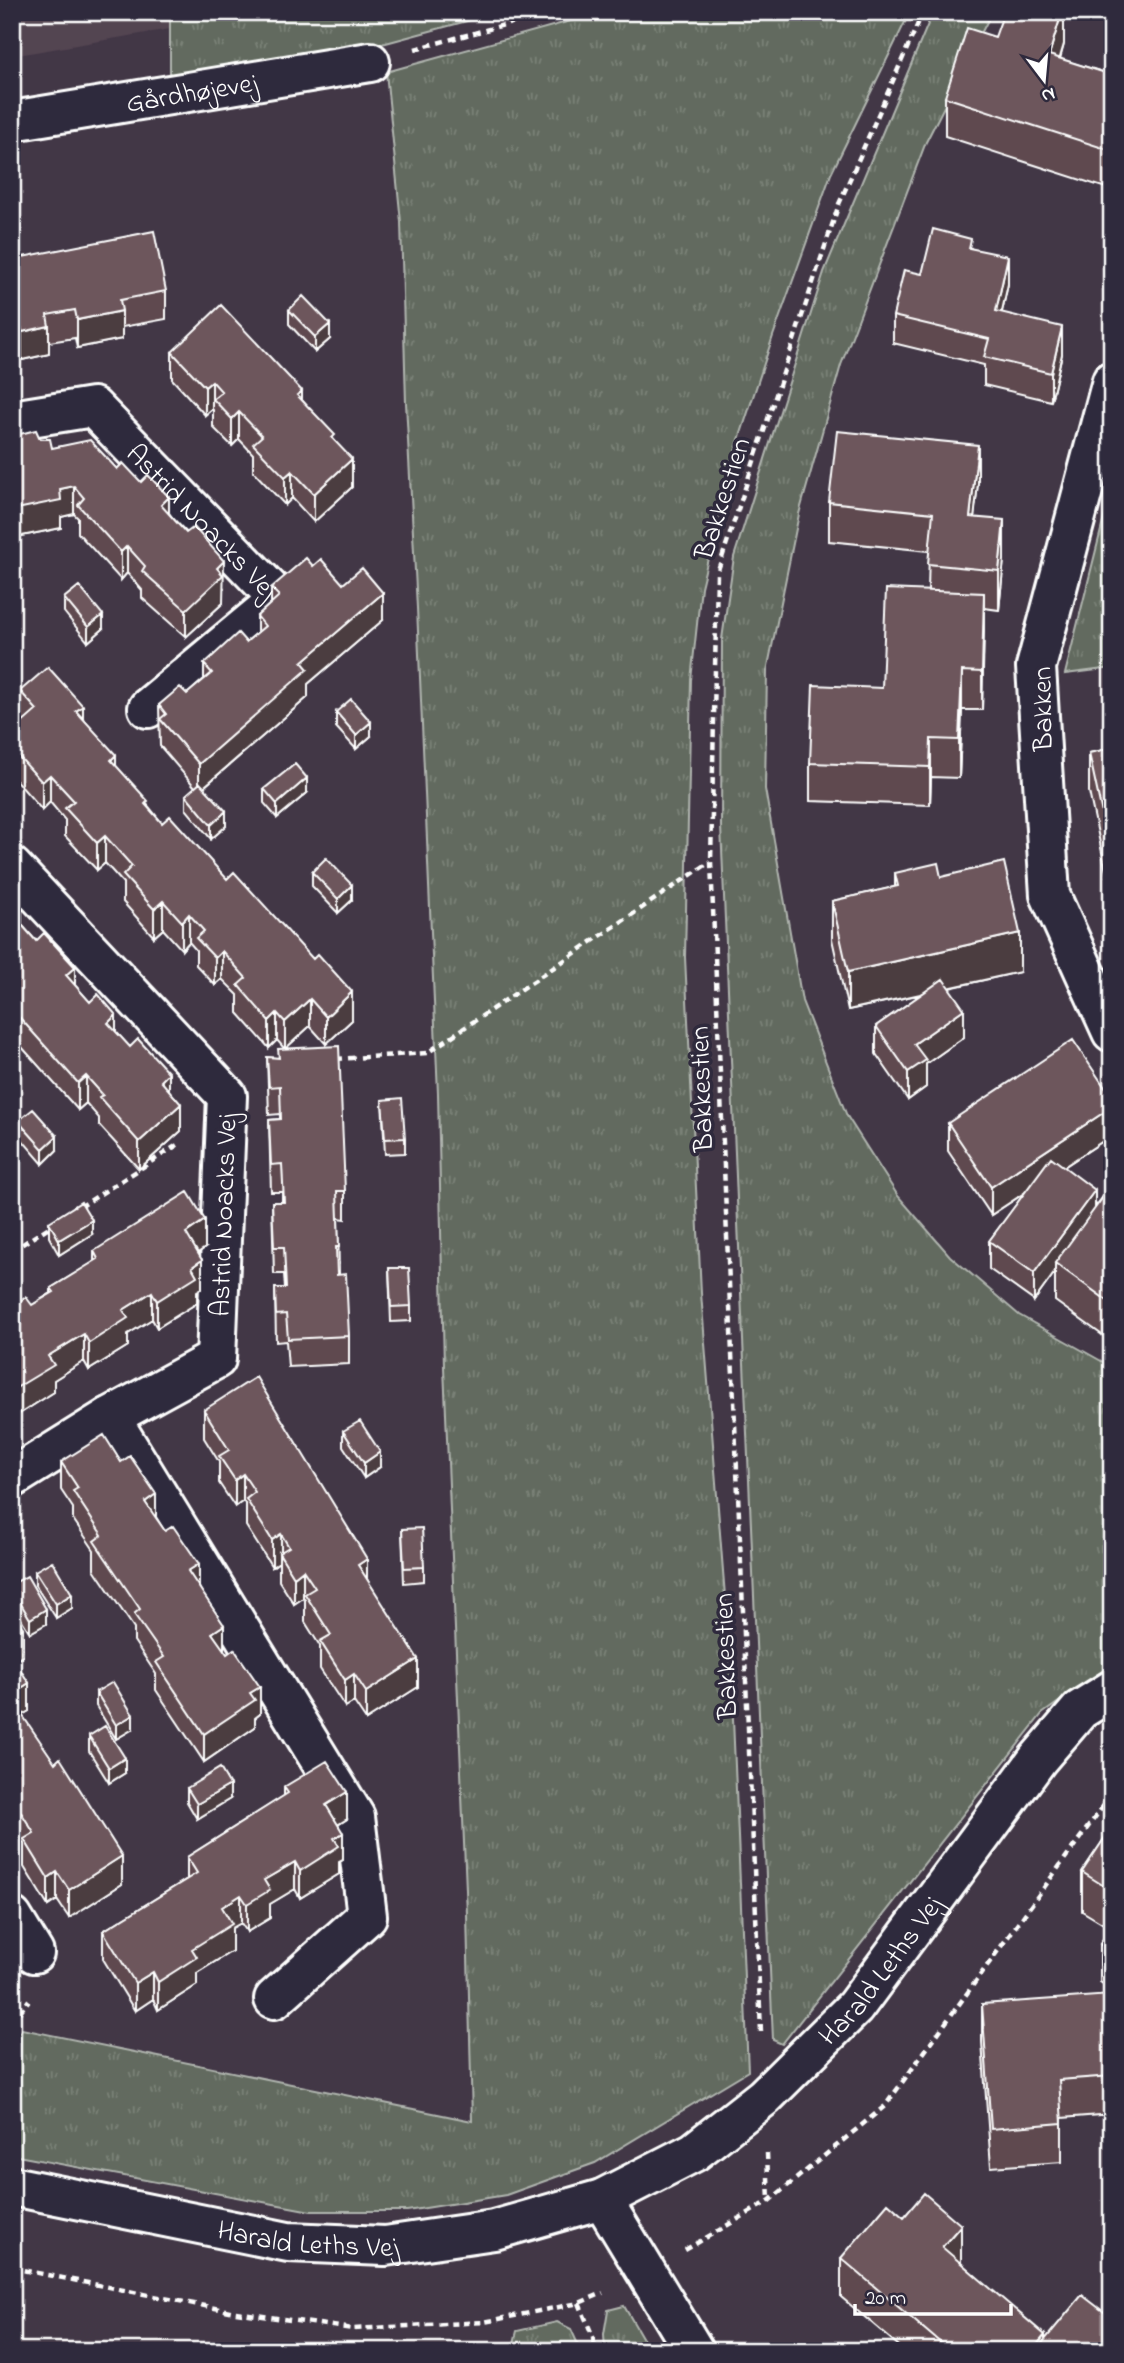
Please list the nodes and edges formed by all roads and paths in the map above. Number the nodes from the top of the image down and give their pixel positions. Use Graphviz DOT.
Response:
graph roads {
  1 [pos="552,12"];
  2 [pos="923,12"];
  3 [pos="370,62"];
  4 [pos="12,121"];
  5 [pos="1112,381"];
  6 [pos="12,420"];
  7 [pos="148,708"];
  8 [pos="711,862"];
  9 [pos="12,867"];
  10 [pos="1112,1032"];
  11 [pos="323,1060"];
  12 [pos="227,1096"];
  13 [pos="79,1208"];
  14 [pos="57,1222"];
  15 [pos="12,1251"];
  16 [pos="110,1417"];
  17 [pos="12,1478"];
  18 [pos="1112,1690"];
  19 [pos="1112,1794"];
  20 [pos="12,1917"];
  21 [pos="34,1953"];
  22 [pos="274,1999"];
  23 [pos="764,2097"];
  24 [pos="12,2186"];
  25 [pos="602,2199"];
  26 [pos="769,2201"];
  27 [pos="12,2268"];
  28 [pos="647,2273"];
  29 [pos="579,2303"];
  30 [pos="594,2351"];
  31 [pos="694,2351"];
  1 -- 3 [label="path"];
  2 -- 8 [label="path, Bakkestien"];
  3 -- 4 [label="street, Gårdhøjevej"];
  5 -- 10 [label="street, Bakken"];
  6 -- 7 [label="street, Astrid Noacks Vej"];
  8 -- 11 [label="path"];
  8 -- 23 [label="path, Bakkestien"];
  9 -- 12 [label="street, Astrid Noacks Vej"];
  12 -- 13 [label="path"];
  12 -- 16 [label="street, Astrid Noacks Vej"];
  14 -- 15 [label="path"];
  16 -- 17 [label="street, Astrid Noacks Vej"];
  16 -- 22 [label="street"];
  18 -- 23 [label="street, Harald Leths Vej"];
  19 -- 26 [label="path"];
  20 -- 21 [label="street"];
  23 -- 25 [label="street, Harald Leths Vej"];
  23 -- 26 [label="path, Bakkestien"];
  24 -- 25 [label="street, Harald Leths Vej"];
  25 -- 28 [label="street"];
  26 -- 28 [label="path"];
  27 -- 29 [label="path"];
  28 -- 29 [label="path"];
  28 -- 31 [label="street"];
  29 -- 30 [label="path"];
}
